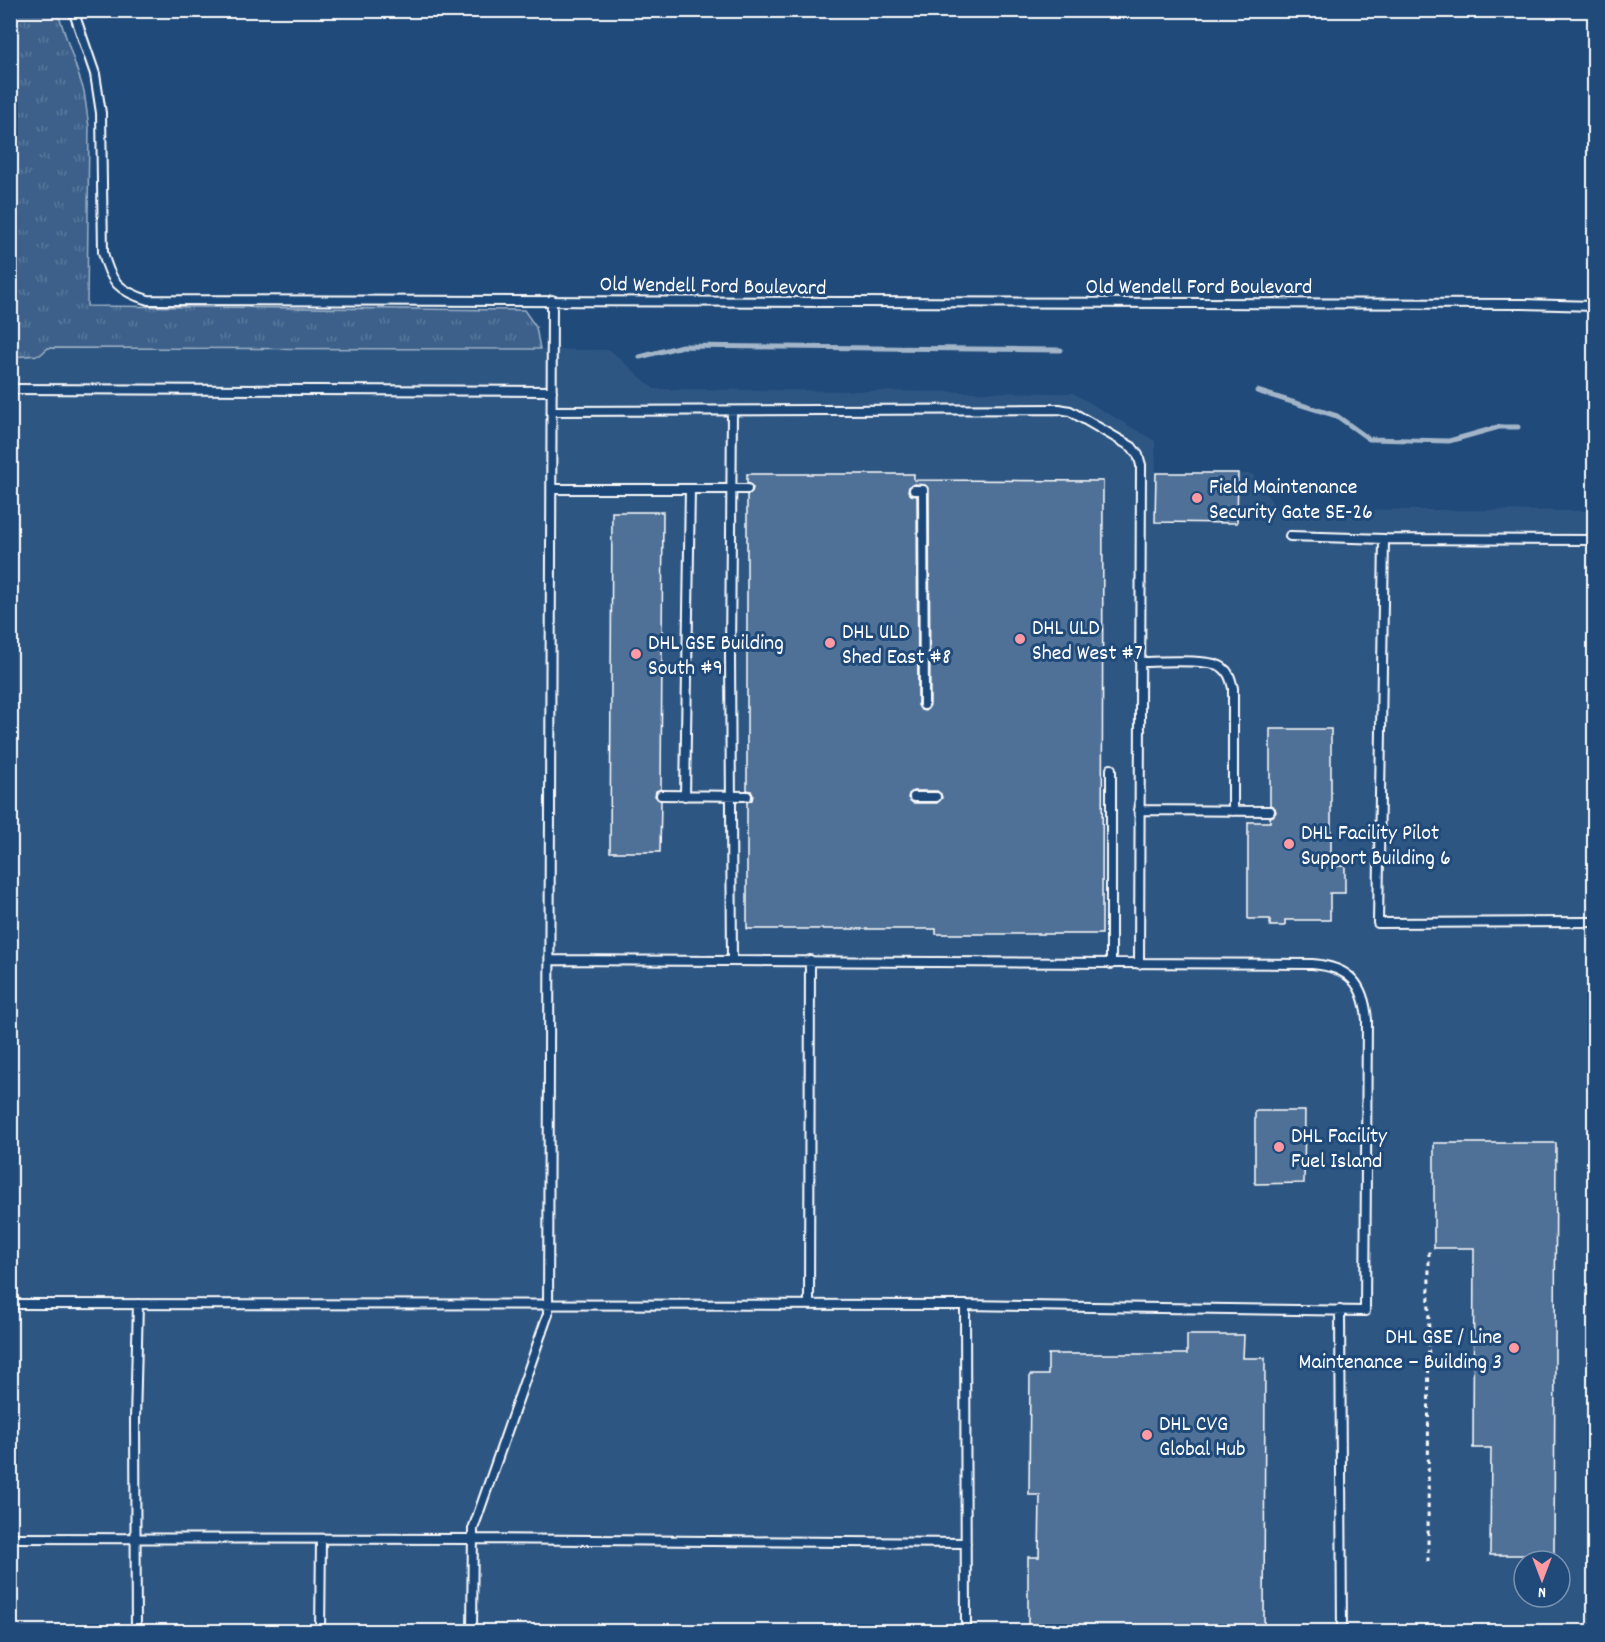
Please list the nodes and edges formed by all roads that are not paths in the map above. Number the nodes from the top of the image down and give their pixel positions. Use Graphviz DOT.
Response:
graph roads {
  1 [pos="73,10"];
  2 [pos="552,300"];
  3 [pos="1594,306"];
  4 [pos="10,389"];
  5 [pos="552,391"];
  6 [pos="552,411"];
  7 [pos="732,411"];
  8 [pos="552,489"];
  9 [pos="690,489"];
  10 [pos="732,489"];
  11 [pos="747,489"];
  12 [pos="914,490"];
  13 [pos="1290,536"];
  14 [pos="1384,538"];
  15 [pos="1594,540"];
  16 [pos="1140,662"];
  17 [pos="924,705"];
  18 [pos="1111,769"];
  19 [pos="661,795"];
  20 [pos="686,796"];
  21 [pos="731,796"];
  22 [pos="747,796"];
  23 [pos="914,797"];
  24 [pos="936,797"];
  25 [pos="1139,810"];
  26 [pos="1233,811"];
  27 [pos="1270,811"];
  28 [pos="1594,922"];
  29 [pos="550,960"];
  30 [pos="810,960"];
  31 [pos="732,961"];
  32 [pos="1111,963"];
  33 [pos="1139,964"];
  34 [pos="10,1304"];
  35 [pos="138,1304"];
  36 [pos="548,1304"];
  37 [pos="809,1305"];
  38 [pos="965,1305"];
  39 [pos="1340,1310"];
  40 [pos="10,1538"];
  41 [pos="137,1538"];
  42 [pos="321,1539"];
  43 [pos="473,1539"];
  44 [pos="966,1543"];
  45 [pos="136,1632"];
  46 [pos="320,1632"];
  47 [pos="472,1632"];
  48 [pos="966,1632"];
  49 [pos="1342,1632"];
  1 -- 2 [label="lane, Old Wendell Ford Boulevard"];
  2 -- 3 [label="lane, Old Wendell Ford Boulevard"];
  2 -- 5 [label="lane"];
  4 -- 5 [label="lane"];
  5 -- 6 [label="lane"];
  6 -- 7 [label="lane"];
  6 -- 8 [label="lane"];
  7 -- 10 [label="lane"];
  7 -- 16 [label="lane"];
  8 -- 9 [label="lane"];
  8 -- 29 [label="lane"];
  9 -- 10 [label="lane"];
  9 -- 20 [label="lane"];
  10 -- 11 [label="lane"];
  10 -- 21 [label="lane"];
  12 -- 17 [label="lane"];
  13 -- 14 [label="lane"];
  14 -- 15 [label="lane"];
  14 -- 28 [label="lane"];
  16 -- 25 [label="lane"];
  16 -- 26 [label="lane"];
  18 -- 32 [label="lane"];
  19 -- 20 [label="lane"];
  20 -- 21 [label="lane"];
  21 -- 22 [label="lane"];
  21 -- 31 [label="lane"];
  23 -- 24 [label="lane"];
  25 -- 26 [label="lane"];
  25 -- 33 [label="lane"];
  26 -- 27 [label="lane"];
  29 -- 31 [label="lane"];
  29 -- 36 [label="lane"];
  30 -- 31 [label="lane"];
  30 -- 32 [label="lane"];
  30 -- 37 [label="lane"];
  32 -- 33 [label="lane"];
  33 -- 39 [label="lane"];
  34 -- 35 [label="lane"];
  35 -- 36 [label="lane"];
  35 -- 41 [label="lane"];
  36 -- 37 [label="lane"];
  36 -- 43 [label="lane"];
  37 -- 38 [label="lane"];
  38 -- 39 [label="lane"];
  38 -- 44 [label="lane"];
  39 -- 49 [label="lane"];
  40 -- 41 [label="lane"];
  41 -- 42 [label="lane"];
  41 -- 45 [label="lane"];
  42 -- 43 [label="lane"];
  42 -- 46 [label="lane"];
  43 -- 44 [label="lane"];
  43 -- 47 [label="lane"];
  44 -- 48 [label="lane"];
}
